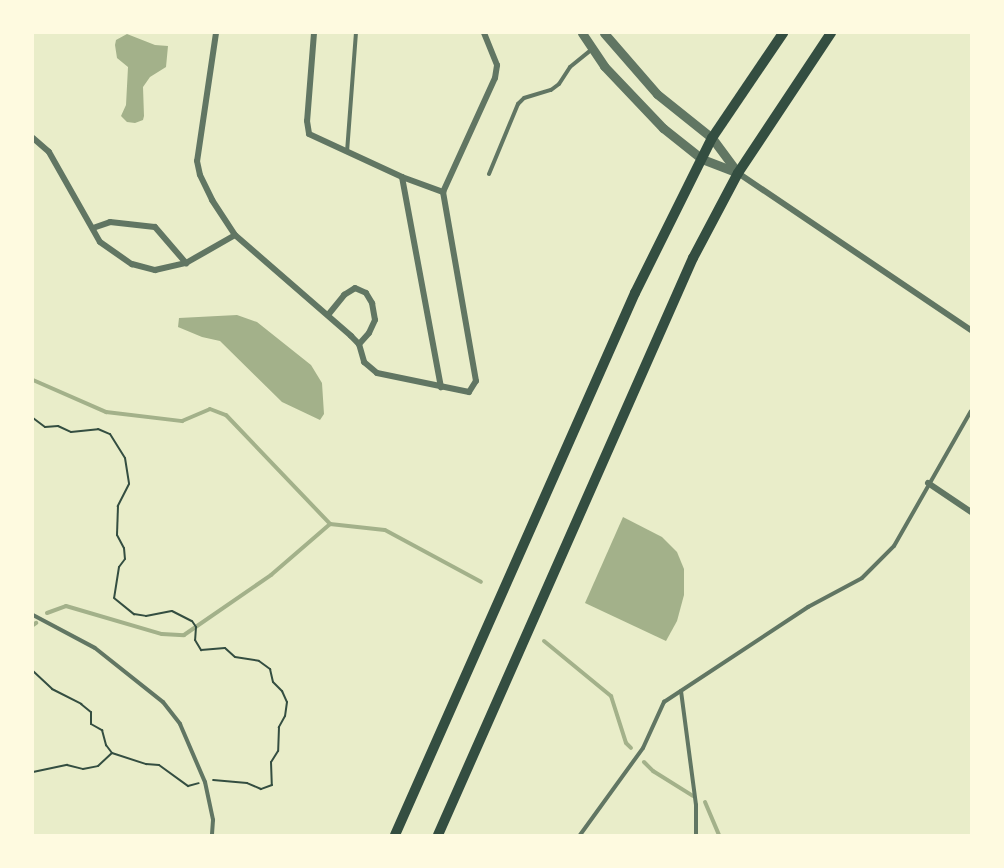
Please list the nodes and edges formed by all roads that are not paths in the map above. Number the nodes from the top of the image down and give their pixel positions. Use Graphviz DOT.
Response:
graph roads {
  1 [pos="216,33"];
  2 [pos="314,33"];
  3 [pos="357,33"];
  4 [pos="484,33"];
  5 [pos="582,33"];
  6 [pos="604,33"];
  7 [pos="783,33"];
  8 [pos="831,33"];
  9 [pos="593,48"];
  10 [pos="33,138"];
  11 [pos="712,138"];
  12 [pos="347,152"];
  13 [pos="702,159"];
  14 [pos="738,173"];
  15 [pos="489,174"];
  16 [pos="402,177"];
  17 [pos="443,192"];
  18 [pos="93,228"];
  19 [pos="235,235"];
  20 [pos="186,264"];
  21 [pos="328,315"];
  22 [pos="971,330"];
  23 [pos="359,344"];
  24 [pos="441,387"];
  25 [pos="971,411"];
  26 [pos="928,483"];
  27 [pos="971,512"];
  28 [pos="33,615"];
  29 [pos="681,691"];
  30 [pos="212,835"];
  31 [pos="395,835"];
  32 [pos="438,835"];
  33 [pos="580,835"];
  34 [pos="696,835"];
  1 -- 19 [label="street"];
  2 -- 12 [label="street"];
  3 -- 12 [label="lane"];
  4 -- 17 [label="street"];
  5 -- 9 [label="street"];
  6 -- 11 [label="street"];
  7 -- 11 [label="main road"];
  8 -- 14 [label="main road"];
  9 -- 13 [label="street"];
  9 -- 15 [label="lane"];
  10 -- 18 [label="street"];
  11 -- 13 [label="main road"];
  11 -- 14 [label="street"];
  12 -- 16 [label="street"];
  13 -- 14 [label="street"];
  13 -- 31 [label="main road"];
  14 -- 22 [label="street"];
  14 -- 32 [label="main road"];
  16 -- 17 [label="street"];
  16 -- 24 [label="street"];
  17 -- 24 [label="street"];
  18 -- 20 [label="street"];
  18 -- 20 [label="street"];
  19 -- 20 [label="street"];
  19 -- 21 [label="street"];
  21 -- 23 [label="street"];
  21 -- 23 [label="street"];
  23 -- 24 [label="street"];
  25 -- 26 [label="lane"];
  26 -- 27 [label="street"];
  26 -- 29 [label="lane"];
  28 -- 30 [label="lane"];
  29 -- 33 [label="lane"];
  29 -- 34 [label="lane"];
}
